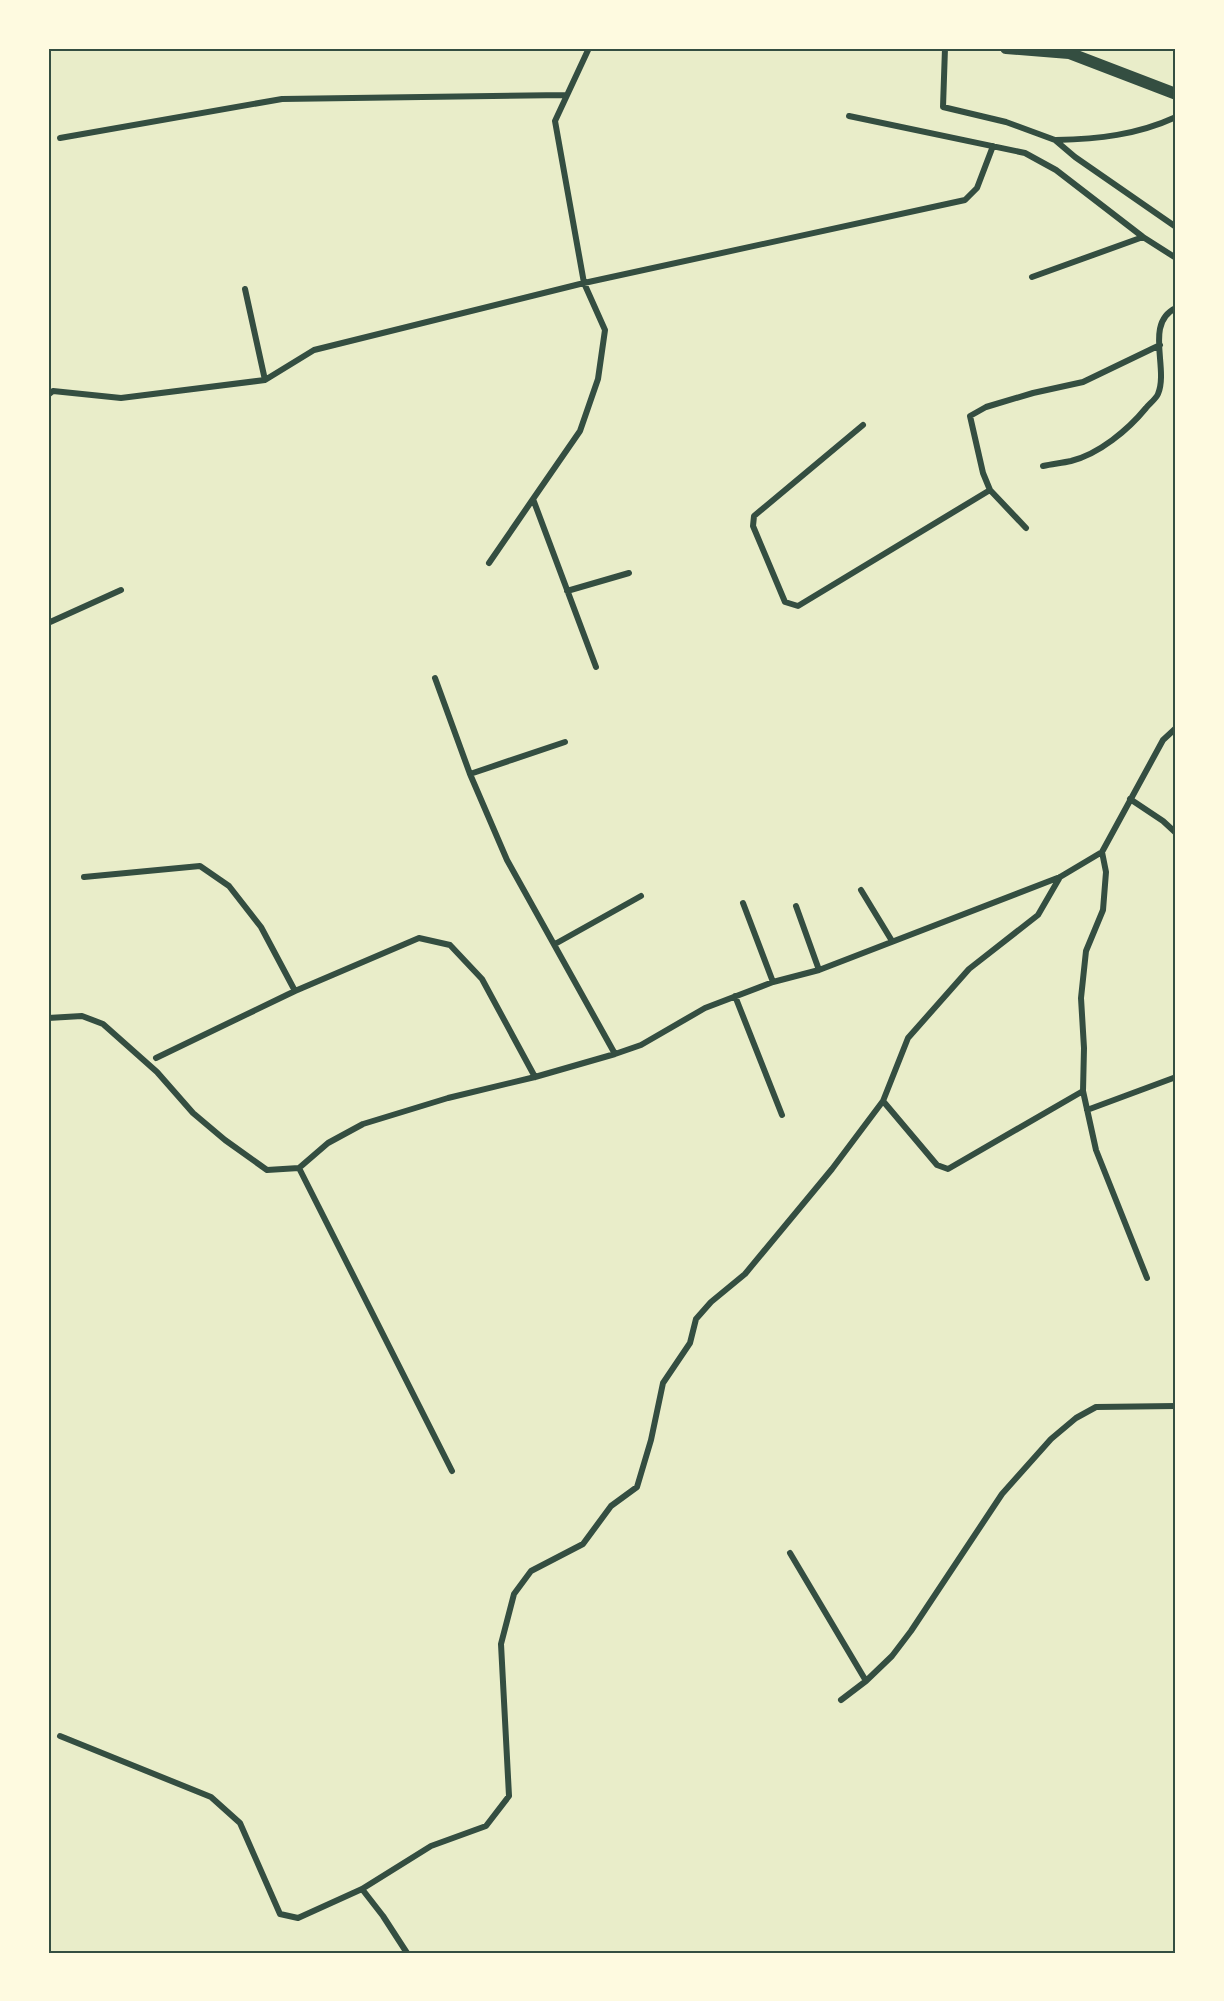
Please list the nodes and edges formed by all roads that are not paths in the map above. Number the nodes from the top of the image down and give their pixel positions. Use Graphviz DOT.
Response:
graph roads {
  1 [pos="589,48"];
  2 [pos="945,48"];
  3 [pos="1006,48"];
  4 [pos="1068,51"];
  5 [pos="566,94"];
  6 [pos="1176,94"];
  7 [pos="849,116"];
  8 [pos="1176,117"];
  9 [pos="60,138"];
  10 [pos="1055,140"];
  11 [pos="993,146"];
  12 [pos="1176,227"];
  13 [pos="1143,237"];
  14 [pos="1176,258"];
  15 [pos="1032,277"];
  16 [pos="584,283"];
  17 [pos="245,289"];
  18 [pos="1176,308"];
  19 [pos="1160,345"];
  20 [pos="265,380"];
  21 [pos="48,395"];
  22 [pos="863,426"];
  23 [pos="1043,466"];
  24 [pos="990,490"];
  25 [pos="533,499"];
  26 [pos="1026,528"];
  27 [pos="489,563"];
  28 [pos="629,573"];
  29 [pos="121,590"];
  30 [pos="567,591"];
  31 [pos="48,623"];
  32 [pos="596,667"];
  33 [pos="435,678"];
  34 [pos="1176,728"];
  35 [pos="565,742"];
  36 [pos="470,774"];
  37 [pos="1130,799"];
  38 [pos="1176,833"];
  39 [pos="1102,852"];
  40 [pos="84,877"];
  41 [pos="1060,877"];
  42 [pos="861,890"];
  43 [pos="641,896"];
  44 [pos="743,903"];
  45 [pos="796,906"];
  46 [pos="892,941"];
  47 [pos="555,944"];
  48 [pos="819,970"];
  49 [pos="773,982"];
  50 [pos="295,991"];
  51 [pos="735,996"];
  52 [pos="48,1018"];
  53 [pos="615,1054"];
  54 [pos="156,1058"];
  55 [pos="535,1077"];
  56 [pos="1176,1077"];
  57 [pos="1083,1091"];
  58 [pos="883,1101"];
  59 [pos="1088,1110"];
  60 [pos="782,1115"];
  61 [pos="299,1168"];
  62 [pos="1147,1278"];
  63 [pos="1176,1406"];
  64 [pos="453,1471"];
  65 [pos="790,1553"];
  66 [pos="866,1682"];
  67 [pos="841,1700"];
  68 [pos="60,1736"];
  69 [pos="362,1890"];
  70 [pos="407,1953"];
  1 -- 5 [label="street"];
  2 -- 10 [label="street"];
  3 -- 4 [label="main road"];
  4 -- 6 [label="main road"];
  5 -- 9 [label="street"];
  5 -- 16 [label="street"];
  7 -- 11 [label="street"];
  8 -- 10 [label="street"];
  10 -- 12 [label="street"];
  11 -- 13 [label="street"];
  11 -- 16 [label="street"];
  13 -- 14 [label="street"];
  13 -- 15 [label="street"];
  16 -- 20 [label="street"];
  16 -- 25 [label="street"];
  17 -- 20 [label="street"];
  18 -- 19 [label="street"];
  19 -- 23 [label="street"];
  19 -- 24 [label="street"];
  20 -- 21 [label="street"];
  22 -- 24 [label="street"];
  24 -- 26 [label="street"];
  25 -- 27 [label="street"];
  25 -- 30 [label="street"];
  28 -- 30 [label="street"];
  29 -- 31 [label="street"];
  30 -- 32 [label="street"];
  33 -- 36 [label="street"];
  34 -- 37 [label="street"];
  35 -- 36 [label="street"];
  36 -- 47 [label="street"];
  37 -- 38 [label="street"];
  37 -- 39 [label="street"];
  39 -- 41 [label="street"];
  39 -- 57 [label="street"];
  40 -- 50 [label="street"];
  41 -- 46 [label="street"];
  41 -- 58 [label="street"];
  42 -- 46 [label="street"];
  43 -- 47 [label="street"];
  44 -- 49 [label="street"];
  45 -- 48 [label="street"];
  46 -- 48 [label="street"];
  47 -- 53 [label="street"];
  48 -- 49 [label="street"];
  49 -- 51 [label="street"];
  50 -- 54 [label="street"];
  50 -- 55 [label="street"];
  51 -- 53 [label="street"];
  51 -- 60 [label="street"];
  52 -- 61 [label="street"];
  53 -- 55 [label="street"];
  55 -- 61 [label="street"];
  56 -- 59 [label="street"];
  57 -- 58 [label="street"];
  57 -- 59 [label="street"];
  58 -- 69 [label="street"];
  59 -- 62 [label="street"];
  61 -- 64 [label="street"];
  63 -- 66 [label="street"];
  65 -- 66 [label="street"];
  66 -- 67 [label="street"];
  68 -- 69 [label="street"];
  69 -- 70 [label="street"];
}
